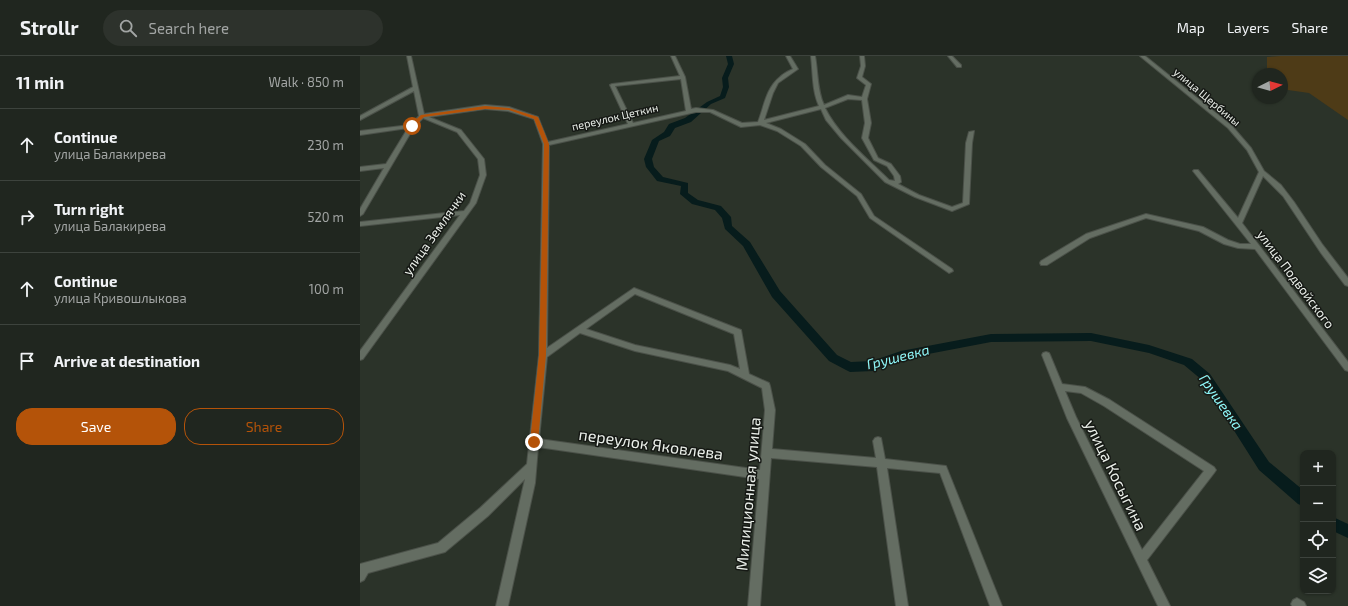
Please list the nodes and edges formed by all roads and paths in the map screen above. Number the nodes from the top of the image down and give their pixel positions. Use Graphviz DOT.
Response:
graph roads {
  1 [pos="408,56"];
  2 [pos="673,56"];
  3 [pos="788,56"];
  4 [pos="813,56"];
  5 [pos="862,56"];
  6 [pos="950,56"];
  7 [pos="1142,56"];
  8 [pos="959,66"];
  9 [pos="683,77"];
  10 [pos="416,88"];
  11 [pos="864,99"];
  12 [pos="822,106"];
  13 [pos="689,112"];
  14 [pos="422,116"];
  15 [pos="360,118"];
  16 [pos="760,123"];
  17 [pos="630,124"];
  18 [pos="412,126"];
  19 [pos="972,132"];
  20 [pos="360,133"];
  21 [pos="546,144"];
  22 [pos="388,166"];
  23 [pos="360,169"];
  24 [pos="1196,172"];
  25 [pos="1262,172"];
  26 [pos="892,184"];
  27 [pos="466,213"];
  28 [pos="360,214"];
  29 [pos="1239,223"];
  30 [pos="360,224"];
  31 [pos="1257,246"];
  32 [pos="1044,263"];
  33 [pos="949,272"];
  34 [pos="1348,283"];
  35 [pos="579,330"];
  36 [pos="542,355"];
  37 [pos="1046,355"];
  38 [pos="360,357"];
  39 [pos="1348,368"];
  40 [pos="745,375"];
  41 [pos="1059,387"];
  42 [pos="878,441"];
  43 [pos="534,442"];
  44 [pos="766,453"];
  45 [pos="882,465"];
  46 [pos="531,467"];
  47 [pos="764,475"];
  48 [pos="1141,560"];
  49 [pos="362,572"];
  50 [pos="502,606"];
  51 [pos="754,606"];
  52 [pos="902,606"];
  53 [pos="996,606"];
  54 [pos="1164,606"];
  1 -- 10 [label="street"];
  2 -- 9 [label="street"];
  3 -- 16 [label="street"];
  4 -- 12 [label="street"];
  5 -- 11 [label="street"];
  6 -- 8 [label="street"];
  7 -- 25 [label="street, улица Щербины"];
  9 -- 13 [label="street"];
  9 -- 17 [label="street"];
  10 -- 14 [label="street"];
  10 -- 15 [label="street"];
  11 -- 12 [label="street"];
  11 -- 26 [label="street"];
  12 -- 16 [label="street"];
  12 -- 26 [label="street"];
  13 -- 16 [label="street, переулок Цеткин"];
  13 -- 17 [label="street, переулок Цеткин"];
  14 -- 18 [label="street"];
  14 -- 21 [label="street"];
  14 -- 27 [label="street, улица Землячки"];
  16 -- 33 [label="street"];
  17 -- 21 [label="street, переулок Цеткин"];
  18 -- 20 [label="street"];
  18 -- 22 [label="street"];
  19 -- 26 [label="street"];
  21 -- 36 [label="street"];
  22 -- 23 [label="street"];
  22 -- 28 [label="street"];
  24 -- 29 [label="street, улица Подвойского"];
  25 -- 29 [label="street"];
  25 -- 34 [label="street"];
  27 -- 30 [label="street"];
  27 -- 38 [label="street, улица Землячки"];
  29 -- 31 [label="street, улица Подвойского"];
  31 -- 32 [label="street"];
  31 -- 39 [label="street, улица Подвойского"];
  35 -- 36 [label="street"];
  35 -- 40 [label="street"];
  35 -- 40 [label="street"];
  36 -- 43 [label="street"];
  37 -- 41 [label="street, улица Косыгина"];
  40 -- 44 [label="street, Милиционная улица"];
  41 -- 48 [label="street, улица Косыгина"];
  41 -- 48 [label="street"];
  42 -- 45 [label="street"];
  43 -- 46 [label="street"];
  43 -- 47 [label="street, переулок Яковлева"];
  44 -- 45 [label="street"];
  44 -- 47 [label="street, Милиционная улица"];
  45 -- 52 [label="street"];
  45 -- 53 [label="street"];
  46 -- 49 [label="street"];
  46 -- 50 [label="street"];
  47 -- 51 [label="street, Милиционная улица"];
  48 -- 54 [label="street, улица Косыгина"];
}
